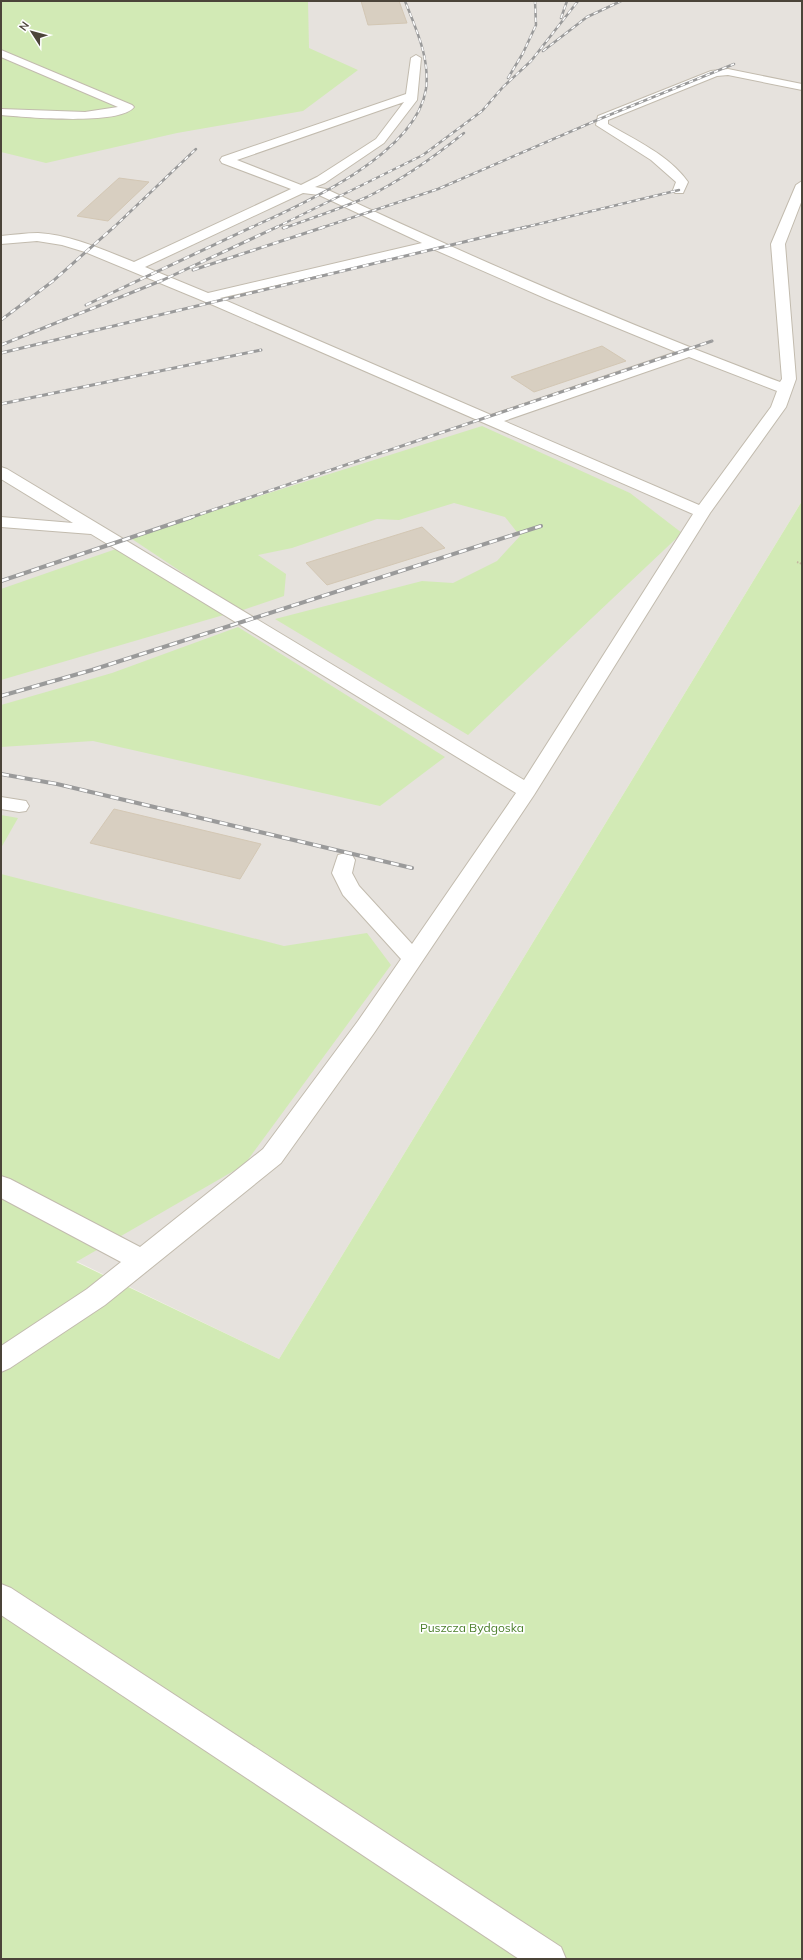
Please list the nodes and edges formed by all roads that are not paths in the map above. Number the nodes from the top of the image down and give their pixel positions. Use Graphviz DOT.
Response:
graph roads {
  1 [pos="1,53"];
  2 [pos="416,58"];
  3 [pos="802,87"];
  4 [pos="410,96"];
  5 [pos="1,112"];
  6 [pos="802,185"];
  7 [pos="301,189"];
  8 [pos="679,190"];
  9 [pos="1,240"];
  10 [pos="436,244"];
  11 [pos="133,268"];
  12 [pos="207,297"];
  13 [pos="687,353"];
  14 [pos="785,389"];
  15 [pos="491,420"];
  16 [pos="1,472"];
  17 [pos="702,512"];
  18 [pos="1,522"];
  19 [pos="95,530"];
  20 [pos="527,791"];
  21 [pos="345,860"];
  22 [pos="413,959"];
  23 [pos="1,1186"];
  24 [pos="142,1260"];
  25 [pos="1,1360"];
  26 [pos="1,1598"];
  27 [pos="549,1959"];
  1 -- 5 [label="lane"];
  2 -- 4 [label="lane"];
  3 -- 8 [label="lane"];
  4 -- 7 [label="lane"];
  4 -- 7 [label="lane"];
  6 -- 14 [label="lane"];
  7 -- 10 [label="lane"];
  7 -- 11 [label="lane"];
  9 -- 11 [label="lane"];
  10 -- 12 [label="lane"];
  10 -- 13 [label="lane"];
  11 -- 12 [label="lane"];
  12 -- 15 [label="lane"];
  13 -- 14 [label="lane"];
  13 -- 15 [label="lane"];
  14 -- 17 [label="lane"];
  15 -- 17 [label="lane"];
  16 -- 19 [label="lane"];
  17 -- 20 [label="lane"];
  18 -- 19 [label="lane"];
  19 -- 20 [label="lane"];
  20 -- 22 [label="lane"];
  21 -- 22 [label="lane"];
  22 -- 24 [label="lane"];
  23 -- 24 [label="lane"];
  24 -- 25 [label="lane"];
  26 -- 27 [label="lane"];
}
